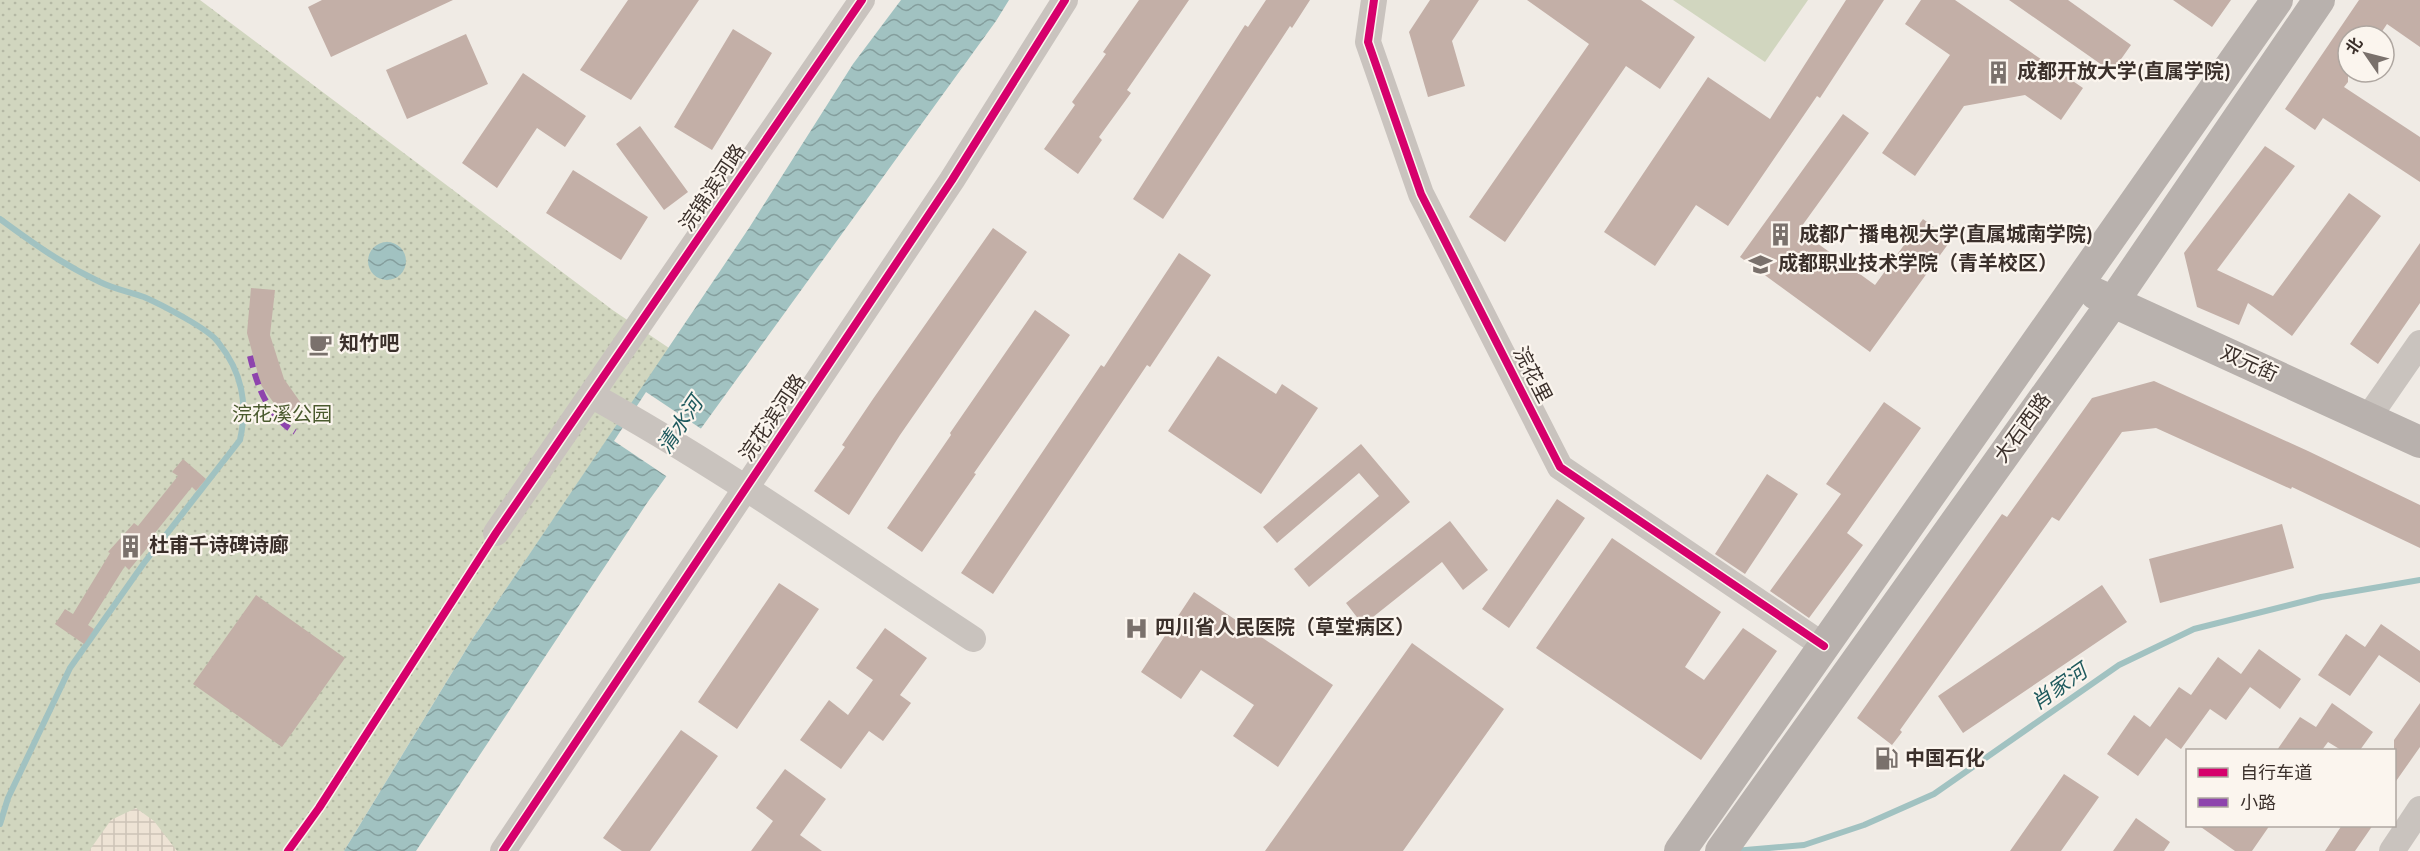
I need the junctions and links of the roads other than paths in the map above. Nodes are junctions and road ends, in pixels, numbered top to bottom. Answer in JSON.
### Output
{"nodes":[{"id":1,"x":862,"y":0,"type":"edge"},
{"id":2,"x":1065,"y":0,"type":"edge"},
{"id":3,"x":1374,"y":0,"type":"edge"},
{"id":4,"x":2277,"y":0,"type":"edge"},
{"id":5,"x":2319,"y":0,"type":"edge"},
{"id":6,"x":2078,"y":285,"type":"junction"},
{"id":7,"x":2113,"y":302,"type":"junction"},
{"id":8,"x":2420,"y":343,"type":"edge"},
{"id":9,"x":591,"y":395,"type":"junction"},
{"id":10,"x":2368,"y":418,"type":"junction"},
{"id":11,"x":2420,"y":442,"type":"edge"},
{"id":12,"x":745,"y":489,"type":"junction"},
{"id":13,"x":496,"y":533,"type":"dead end"},
{"id":14,"x":973,"y":639,"type":"dead end"},
{"id":15,"x":1824,"y":646,"type":"junction"},
{"id":16,"x":2420,"y":809,"type":"edge"},
{"id":17,"x":503,"y":851,"type":"edge"},
{"id":18,"x":1680,"y":851,"type":"edge"},
{"id":19,"x":1720,"y":851,"type":"edge"},
{"id":20,"x":2392,"y":851,"type":"edge"}],
"edges":[{"from":1,"to":9,"type":"street","name":"浣锦滨河路"},
{"from":2,"to":12,"type":"street","name":"浣花滨河路"},
{"from":3,"to":15,"type":"street","name":"浣花里"},
{"from":4,"to":6,"type":"main road","name":"大石西路"},
{"from":5,"to":7,"type":"main road","name":"大石西路"},
{"from":6,"to":7,"type":"main road","name":"双元街"},
{"from":6,"to":15,"type":"main road","name":"大石西路"},
{"from":7,"to":10,"type":"main road","name":"双元街"},
{"from":7,"to":19,"type":"main road","name":"大石西路"},
{"from":8,"to":10,"type":"street"},
{"from":9,"to":12,"type":"street"},
{"from":9,"to":13,"type":"street","name":"浣锦滨河路"},
{"from":10,"to":11,"type":"main road","name":"双元街"},
{"from":12,"to":14,"type":"street"},
{"from":12,"to":17,"type":"street","name":"浣花滨河路"},
{"from":15,"to":18,"type":"main road","name":"大石西路"},
{"from":16,"to":20,"type":"street"}]}
